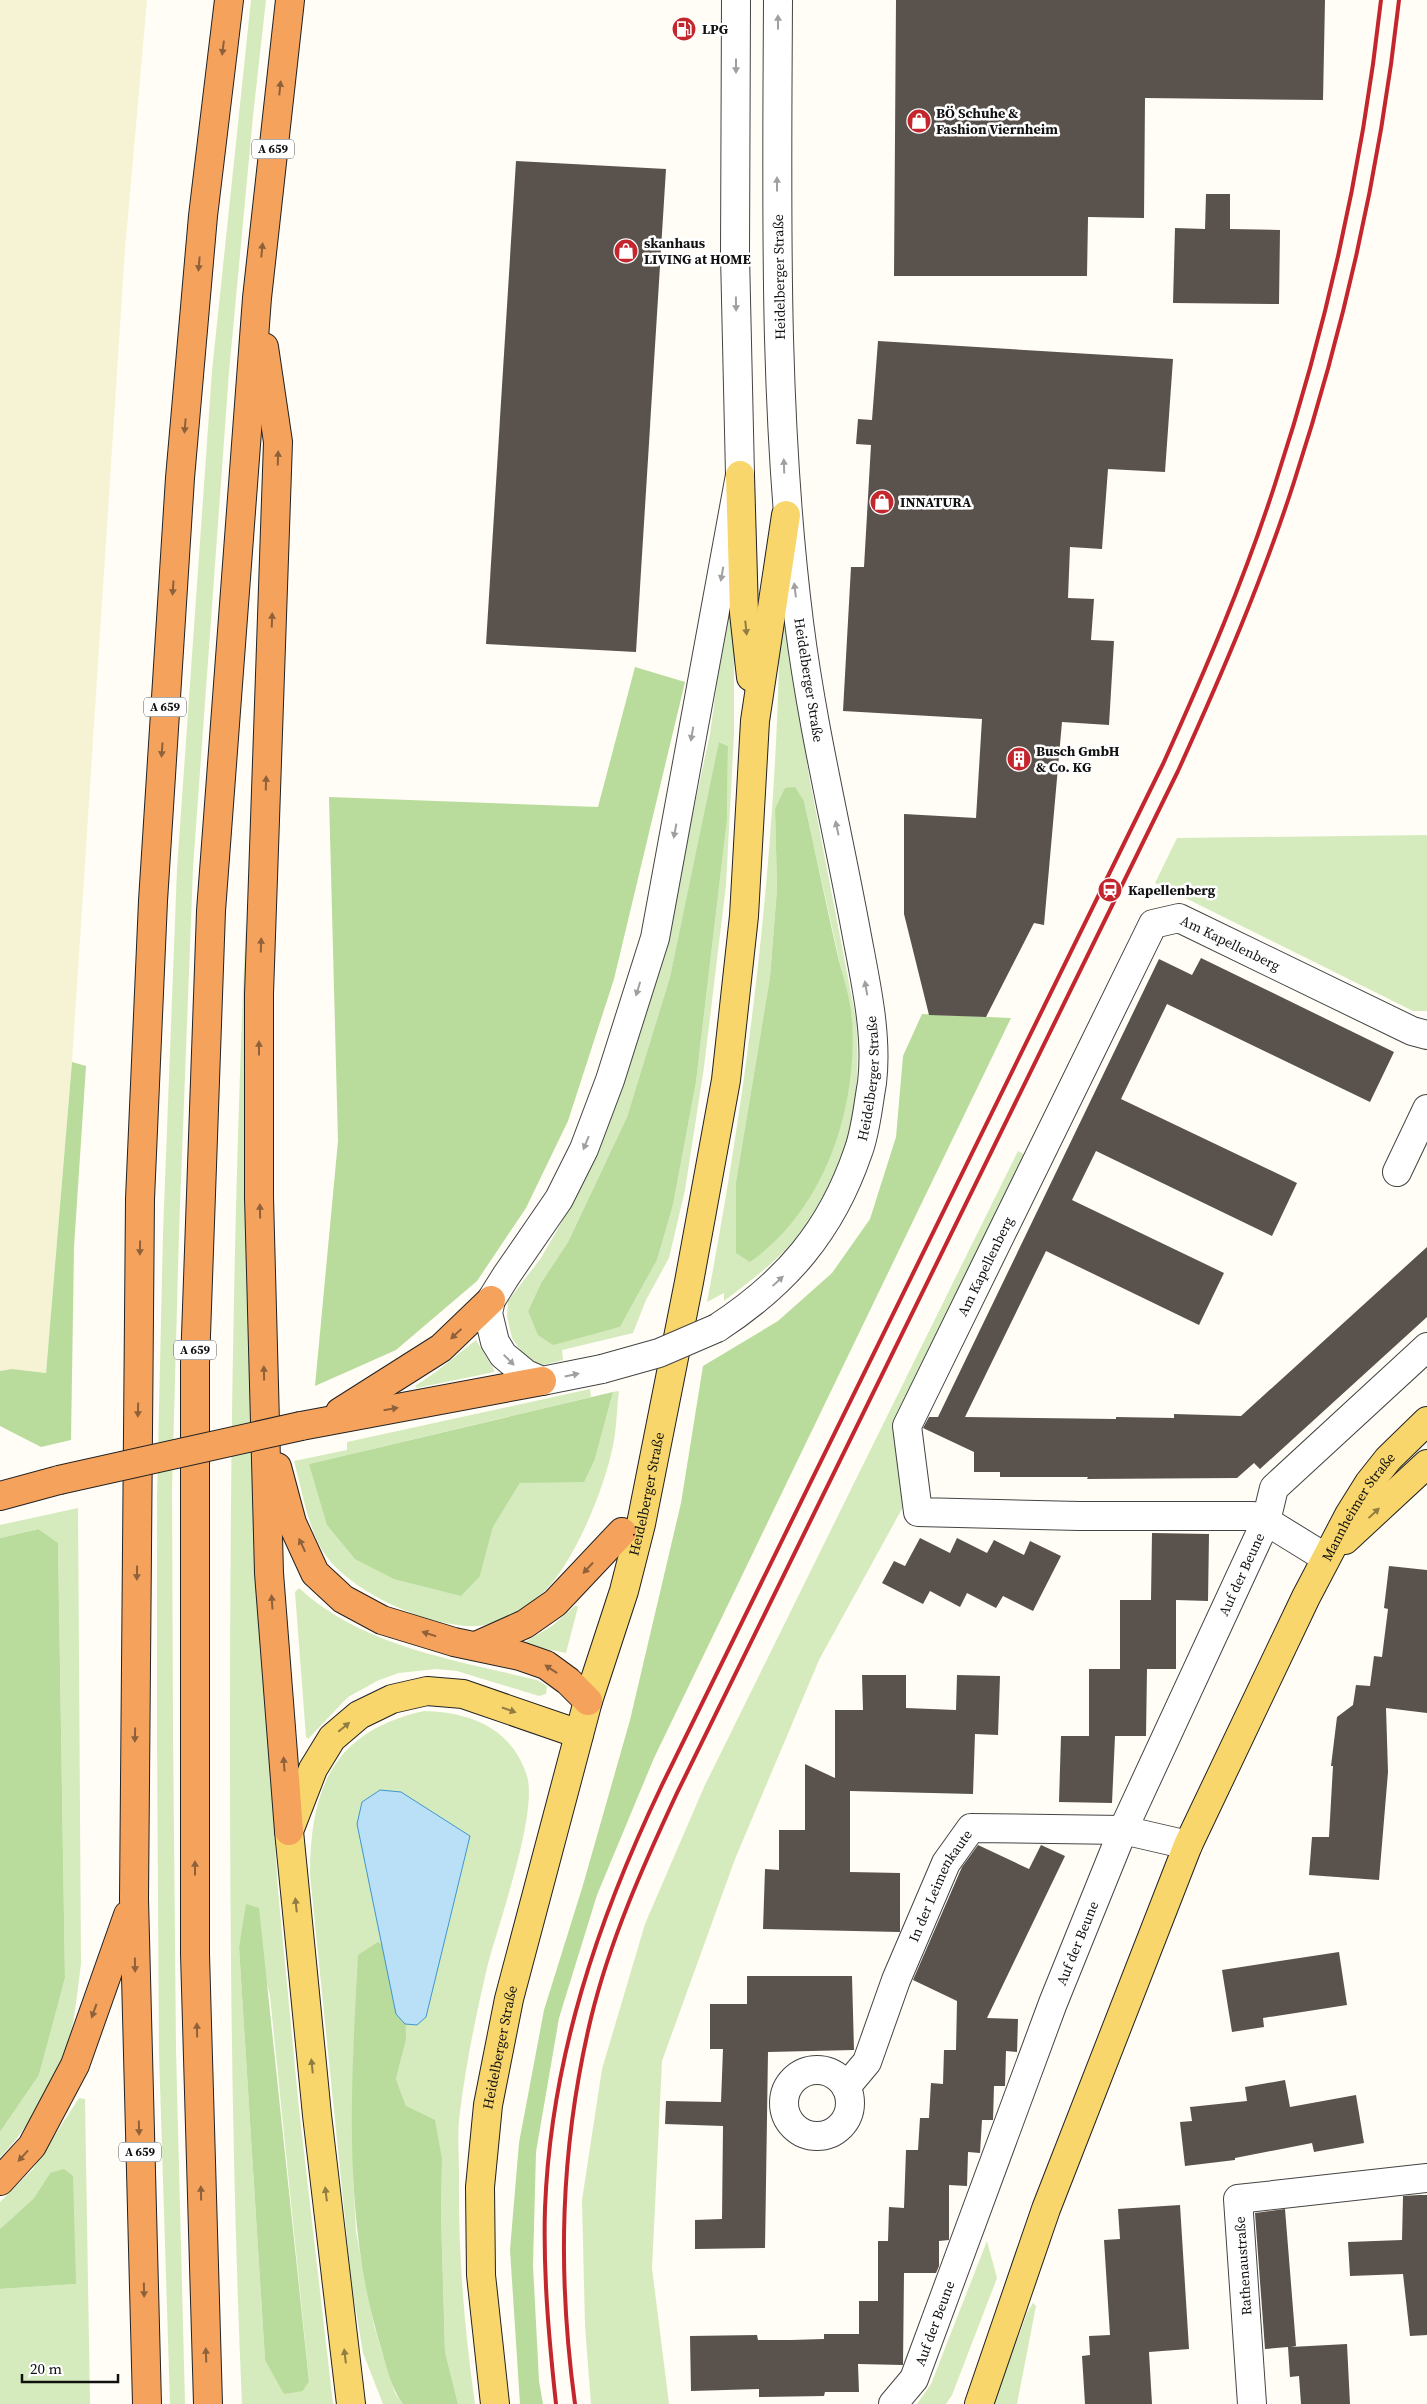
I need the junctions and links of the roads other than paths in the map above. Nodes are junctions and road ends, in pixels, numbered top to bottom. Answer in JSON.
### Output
{"nodes":[{"id":1,"x":229,"y":0,"type":"edge"},
{"id":2,"x":290,"y":0,"type":"edge"},
{"id":3,"x":736,"y":0,"type":"edge"},
{"id":4,"x":778,"y":0,"type":"edge"},
{"id":5,"x":257,"y":298,"type":"junction"},
{"id":6,"x":740,"y":475,"type":"junction"},
{"id":7,"x":786,"y":515,"type":"junction"},
{"id":8,"x":756,"y":721,"type":"junction"},
{"id":9,"x":1427,"y":1035,"type":"edge"},
{"id":10,"x":1427,"y":1109,"type":"edge"},
{"id":11,"x":1397,"y":1172,"type":"dead end"},
{"id":12,"x":689,"y":1282,"type":"junction"},
{"id":13,"x":491,"y":1300,"type":"junction"},
{"id":14,"x":1427,"y":1347,"type":"edge"},
{"id":15,"x":542,"y":1381,"type":"junction"},
{"id":16,"x":1427,"y":1421,"type":"edge"},
{"id":17,"x":265,"y":1422,"type":"junction"},
{"id":18,"x":313,"y":1423,"type":"junction"},
{"id":19,"x":1427,"y":1464,"type":"edge"},
{"id":20,"x":0,"y":1496,"type":"edge"},
{"id":21,"x":1266,"y":1522,"type":"junction"},
{"id":22,"x":622,"y":1532,"type":"junction"},
{"id":23,"x":1326,"y":1558,"type":"junction"},
{"id":24,"x":476,"y":1646,"type":"junction"},
{"id":25,"x":588,"y":1701,"type":"junction"},
{"id":26,"x":579,"y":1734,"type":"junction"},
{"id":27,"x":289,"y":1830,"type":"junction"},
{"id":28,"x":1123,"y":1830,"type":"junction"},
{"id":29,"x":1188,"y":1844,"type":"junction"},
{"id":30,"x":134,"y":1899,"type":"junction"},
{"id":31,"x":846,"y":2087,"type":"dead end"},
{"id":32,"x":1427,"y":2178,"type":"edge"},
{"id":33,"x":0,"y":2181,"type":"edge"},
{"id":34,"x":148,"y":2404,"type":"edge"},
{"id":35,"x":208,"y":2404,"type":"edge"},
{"id":36,"x":351,"y":2404,"type":"edge"},
{"id":37,"x":495,"y":2404,"type":"edge"},
{"id":38,"x":893,"y":2404,"type":"edge"},
{"id":39,"x":979,"y":2404,"type":"edge"},
{"id":40,"x":1252,"y":2404,"type":"edge"}],
"edges":[{"from":1,"to":30,"type":"highway","number":"A 659","one_way":true},
{"from":5,"to":2,"type":"highway","number":"A 659","one_way":true},
{"from":3,"to":6,"type":"street","one_way":true},
{"from":7,"to":4,"type":"street","name":"Heidelberger Straße","one_way":true},
{"from":17,"to":5,"type":"highway","one_way":true},
{"from":35,"to":5,"type":"highway","number":"A 659","one_way":true},
{"from":6,"to":8,"type":"main road","one_way":true},
{"from":6,"to":13,"type":"street","one_way":true},
{"from":7,"to":8,"type":"main road"},
{"from":15,"to":7,"type":"street","name":"Heidelberger Straße","one_way":true,"bridge":true},
{"from":8,"to":12,"type":"main road","name":"Heidelberger Straße"},
{"from":9,"to":21,"type":"street","name":"Am Kapellenberg"},
{"from":10,"to":11,"type":"street"},
{"from":12,"to":22,"type":"main road","name":"Heidelberger Straße"},
{"from":12,"to":25,"type":"main road","name":"Heidelberger Straße"},
{"from":13,"to":15,"type":"street","one_way":true},
{"from":13,"to":18,"type":"highway","one_way":true},
{"from":14,"to":21,"type":"street","name":"Auf der Beune"},
{"from":18,"to":15,"type":"highway","one_way":true},
{"from":16,"to":23,"type":"main road","name":"Mannheimer Straße"},
{"from":24,"to":17,"type":"highway","one_way":true},
{"from":27,"to":17,"type":"highway","one_way":true},
{"from":18,"to":20,"type":"highway","bridge":true},
{"from":23,"to":19,"type":"main road","name":"Mannheimer Straße","one_way":true},
{"from":21,"to":23,"type":"street","name":"Am Kapellenberg"},
{"from":21,"to":28,"type":"street","name":"Auf der Beune"},
{"from":22,"to":24,"type":"highway","one_way":true},
{"from":22,"to":25,"type":"main road","name":"Heidelberger Straße"},
{"from":23,"to":29,"type":"main road"},
{"from":25,"to":24,"type":"highway","one_way":true},
{"from":25,"to":26,"type":"main road","name":"Heidelberger Straße"},
{"from":27,"to":26,"type":"main road","one_way":true},
{"from":26,"to":37,"type":"main road","name":"Heidelberger Straße"},
{"from":36,"to":27,"type":"main road","one_way":true},
{"from":28,"to":29,"type":"street","name":"In der Leimenkaute"},
{"from":28,"to":31,"type":"street","name":"In der Leimenkaute"},
{"from":28,"to":38,"type":"street","name":"Auf der Beune"},
{"from":29,"to":39,"type":"main road"},
{"from":30,"to":33,"type":"highway","one_way":true},
{"from":30,"to":34,"type":"highway","number":"A 659","one_way":true},
{"from":32,"to":40,"type":"street","name":"Rathenaustraße"}]}
